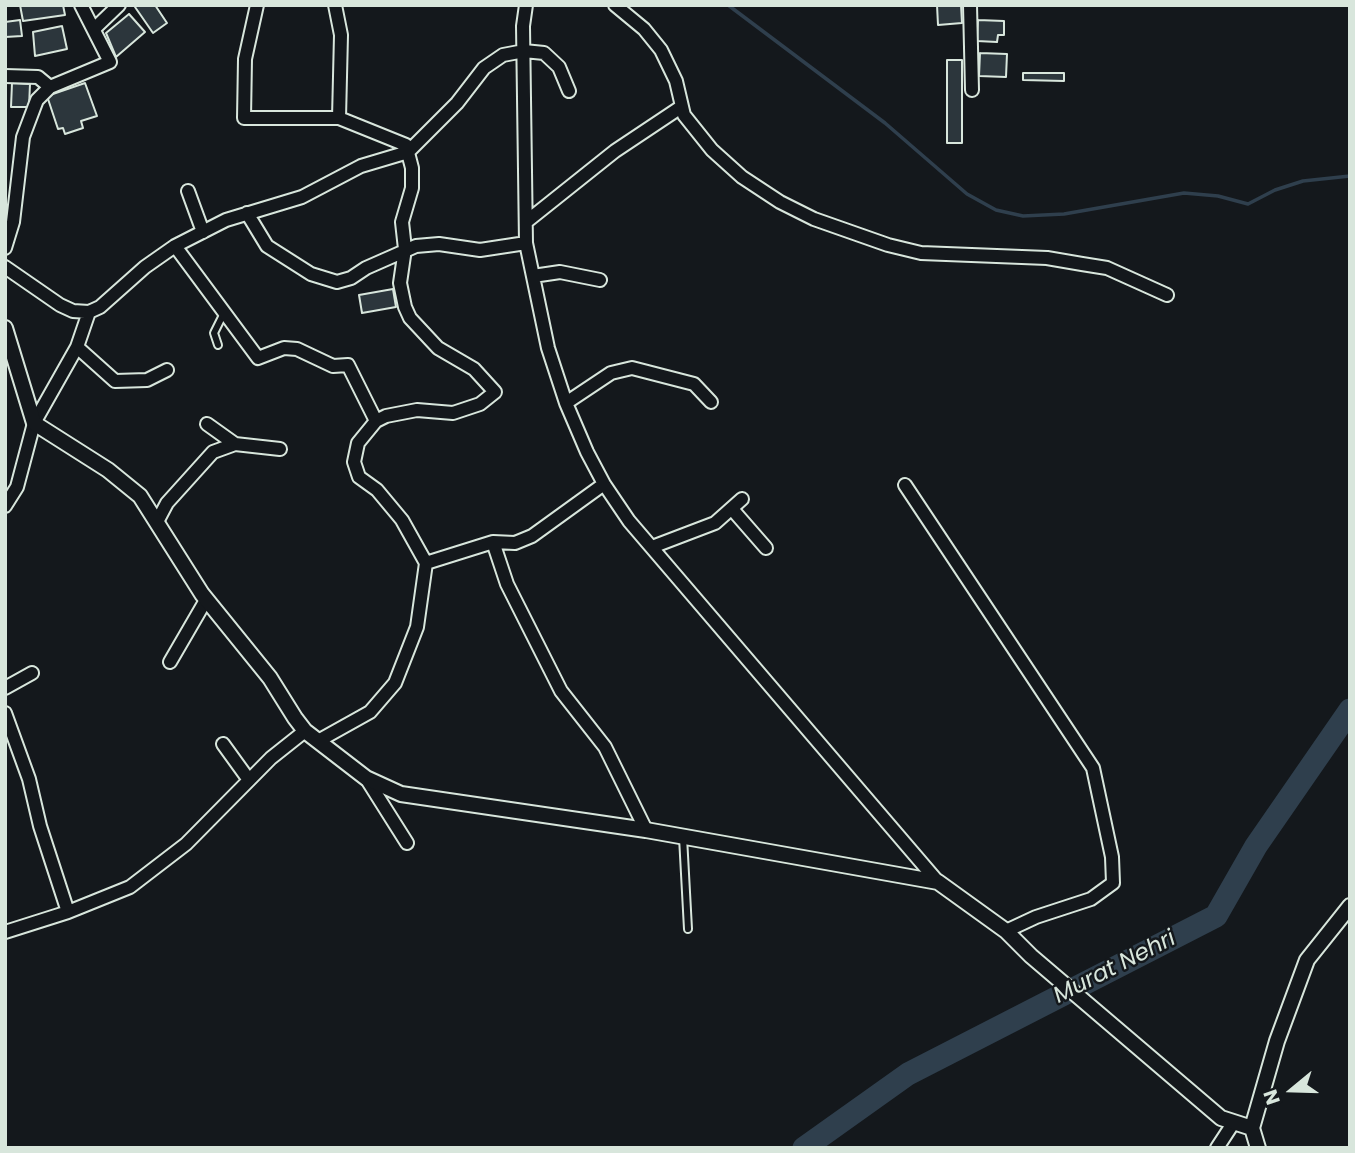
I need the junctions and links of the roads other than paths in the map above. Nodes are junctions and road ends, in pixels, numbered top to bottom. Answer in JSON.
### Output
{"nodes":[{"id":1,"x":81,"y":5,"type":"edge"},
{"id":2,"x":119,"y":5,"type":"edge"},
{"id":3,"x":257,"y":5,"type":"edge"},
{"id":4,"x":335,"y":5,"type":"edge"},
{"id":5,"x":526,"y":5,"type":"edge"},
{"id":6,"x":615,"y":5,"type":"edge"},
{"id":7,"x":970,"y":5,"type":"edge"},
{"id":8,"x":94,"y":29,"type":"junction"},
{"id":9,"x":524,"y":51,"type":"junction"},
{"id":10,"x":5,"y":76,"type":"edge"},
{"id":11,"x":50,"y":86,"type":"junction"},
{"id":12,"x":972,"y":90,"type":"dead end"},
{"id":13,"x":569,"y":91,"type":"dead end"},
{"id":14,"x":681,"y":107,"type":"junction"},
{"id":15,"x":339,"y":118,"type":"junction"},
{"id":16,"x":408,"y":152,"type":"junction"},
{"id":17,"x":188,"y":191,"type":"dead end"},
{"id":18,"x":247,"y":213,"type":"junction"},
{"id":19,"x":526,"y":222,"type":"junction"},
{"id":20,"x":203,"y":232,"type":"junction"},
{"id":21,"x":526,"y":243,"type":"junction"},
{"id":22,"x":175,"y":246,"type":"junction"},
{"id":23,"x":5,"y":248,"type":"edge"},
{"id":24,"x":405,"y":249,"type":"junction"},
{"id":25,"x":5,"y":267,"type":"edge"},
{"id":26,"x":533,"y":276,"type":"junction"},
{"id":27,"x":600,"y":280,"type":"dead end"},
{"id":28,"x":1167,"y":295,"type":"dead end"},
{"id":29,"x":89,"y":312,"type":"junction"},
{"id":30,"x":223,"y":315,"type":"junction"},
{"id":31,"x":5,"y":328,"type":"edge"},
{"id":32,"x":218,"y":345,"type":"dead end"},
{"id":33,"x":77,"y":347,"type":"junction"},
{"id":34,"x":167,"y":370,"type":"dead end"},
{"id":35,"x":711,"y":402,"type":"dead end"},
{"id":36,"x":565,"y":403,"type":"junction"},
{"id":37,"x":376,"y":421,"type":"junction"},
{"id":38,"x":34,"y":423,"type":"junction"},
{"id":39,"x":207,"y":424,"type":"dead end"},
{"id":40,"x":235,"y":444,"type":"junction"},
{"id":41,"x":280,"y":449,"type":"dead end"},
{"id":42,"x":604,"y":484,"type":"junction"},
{"id":43,"x":905,"y":485,"type":"dead end"},
{"id":44,"x":742,"y":499,"type":"dead end"},
{"id":45,"x":5,"y":506,"type":"edge"},
{"id":46,"x":732,"y":509,"type":"junction"},
{"id":47,"x":158,"y":520,"type":"junction"},
{"id":48,"x":493,"y":542,"type":"junction"},
{"id":49,"x":652,"y":547,"type":"junction"},
{"id":50,"x":766,"y":548,"type":"dead end"},
{"id":51,"x":426,"y":564,"type":"junction"},
{"id":52,"x":206,"y":600,"type":"junction"},
{"id":53,"x":170,"y":662,"type":"dead end"},
{"id":54,"x":32,"y":673,"type":"dead end"},
{"id":55,"x":5,"y":688,"type":"edge"},
{"id":56,"x":5,"y":713,"type":"edge"},
{"id":57,"x":305,"y":731,"type":"junction"},
{"id":58,"x":318,"y":741,"type":"junction"},
{"id":59,"x":222,"y":744,"type":"dead end"},
{"id":60,"x":366,"y":778,"type":"junction"},
{"id":61,"x":249,"y":780,"type":"junction"},
{"id":62,"x":646,"y":831,"type":"junction"},
{"id":63,"x":683,"y":837,"type":"junction"},
{"id":64,"x":407,"y":843,"type":"dead end"},
{"id":65,"x":938,"y":882,"type":"junction"},
{"id":66,"x":1350,"y":906,"type":"edge"},
{"id":67,"x":68,"y":912,"type":"junction"},
{"id":68,"x":688,"y":929,"type":"dead end"},
{"id":69,"x":1006,"y":931,"type":"junction"},
{"id":70,"x":5,"y":932,"type":"edge"},
{"id":71,"x":1234,"y":1122,"type":"junction"},
{"id":72,"x":1252,"y":1128,"type":"junction"},
{"id":73,"x":1217,"y":1148,"type":"edge"},
{"id":74,"x":1258,"y":1148,"type":"edge"}],
"edges":[{"from":1,"to":8,"type":"street"},
{"from":2,"to":8,"type":"street"},
{"from":3,"to":15,"type":"street"},
{"from":4,"to":15,"type":"street"},
{"from":5,"to":9,"type":"street"},
{"from":6,"to":14,"type":"street"},
{"from":7,"to":12,"type":"street"},
{"from":8,"to":11,"type":"street"},
{"from":9,"to":13,"type":"street"},
{"from":9,"to":16,"type":"street"},
{"from":9,"to":19,"type":"street"},
{"from":10,"to":11,"type":"street"},
{"from":11,"to":23,"type":"street"},
{"from":14,"to":19,"type":"street"},
{"from":14,"to":28,"type":"street"},
{"from":15,"to":16,"type":"street"},
{"from":16,"to":18,"type":"street"},
{"from":16,"to":24,"type":"street"},
{"from":17,"to":20,"type":"street"},
{"from":18,"to":20,"type":"street"},
{"from":18,"to":24,"type":"street"},
{"from":19,"to":21,"type":"street"},
{"from":20,"to":22,"type":"street"},
{"from":21,"to":24,"type":"street"},
{"from":21,"to":26,"type":"street"},
{"from":22,"to":29,"type":"street"},
{"from":22,"to":30,"type":"street"},
{"from":24,"to":37,"type":"street"},
{"from":25,"to":29,"type":"street"},
{"from":26,"to":27,"type":"street"},
{"from":26,"to":36,"type":"street"},
{"from":29,"to":33,"type":"street"},
{"from":30,"to":32,"type":"lane"},
{"from":30,"to":37,"type":"street"},
{"from":31,"to":38,"type":"street"},
{"from":33,"to":34,"type":"street"},
{"from":33,"to":38,"type":"street"},
{"from":35,"to":36,"type":"street"},
{"from":36,"to":42,"type":"street"},
{"from":37,"to":51,"type":"street"},
{"from":38,"to":45,"type":"street"},
{"from":38,"to":47,"type":"street"},
{"from":39,"to":40,"type":"street"},
{"from":40,"to":41,"type":"street"},
{"from":40,"to":47,"type":"street"},
{"from":42,"to":48,"type":"street"},
{"from":42,"to":49,"type":"street"},
{"from":43,"to":69,"type":"street"},
{"from":44,"to":46,"type":"street"},
{"from":46,"to":49,"type":"street"},
{"from":46,"to":50,"type":"street"},
{"from":47,"to":52,"type":"street"},
{"from":48,"to":51,"type":"street"},
{"from":48,"to":62,"type":"street"},
{"from":49,"to":65,"type":"street"},
{"from":51,"to":58,"type":"street"},
{"from":52,"to":53,"type":"street"},
{"from":52,"to":57,"type":"street"},
{"from":54,"to":55,"type":"street"},
{"from":56,"to":67,"type":"street"},
{"from":57,"to":58,"type":"street"},
{"from":57,"to":61,"type":"street"},
{"from":58,"to":60,"type":"street"},
{"from":59,"to":61,"type":"street"},
{"from":60,"to":62,"type":"street"},
{"from":60,"to":64,"type":"street"},
{"from":61,"to":67,"type":"street"},
{"from":62,"to":63,"type":"street"},
{"from":63,"to":65,"type":"street"},
{"from":63,"to":68,"type":"lane"},
{"from":65,"to":69,"type":"street"},
{"from":66,"to":72,"type":"street"},
{"from":67,"to":70,"type":"street"},
{"from":69,"to":71,"type":"street"},
{"from":71,"to":72,"type":"street"},
{"from":71,"to":73,"type":"street"},
{"from":72,"to":74,"type":"street"}]}
